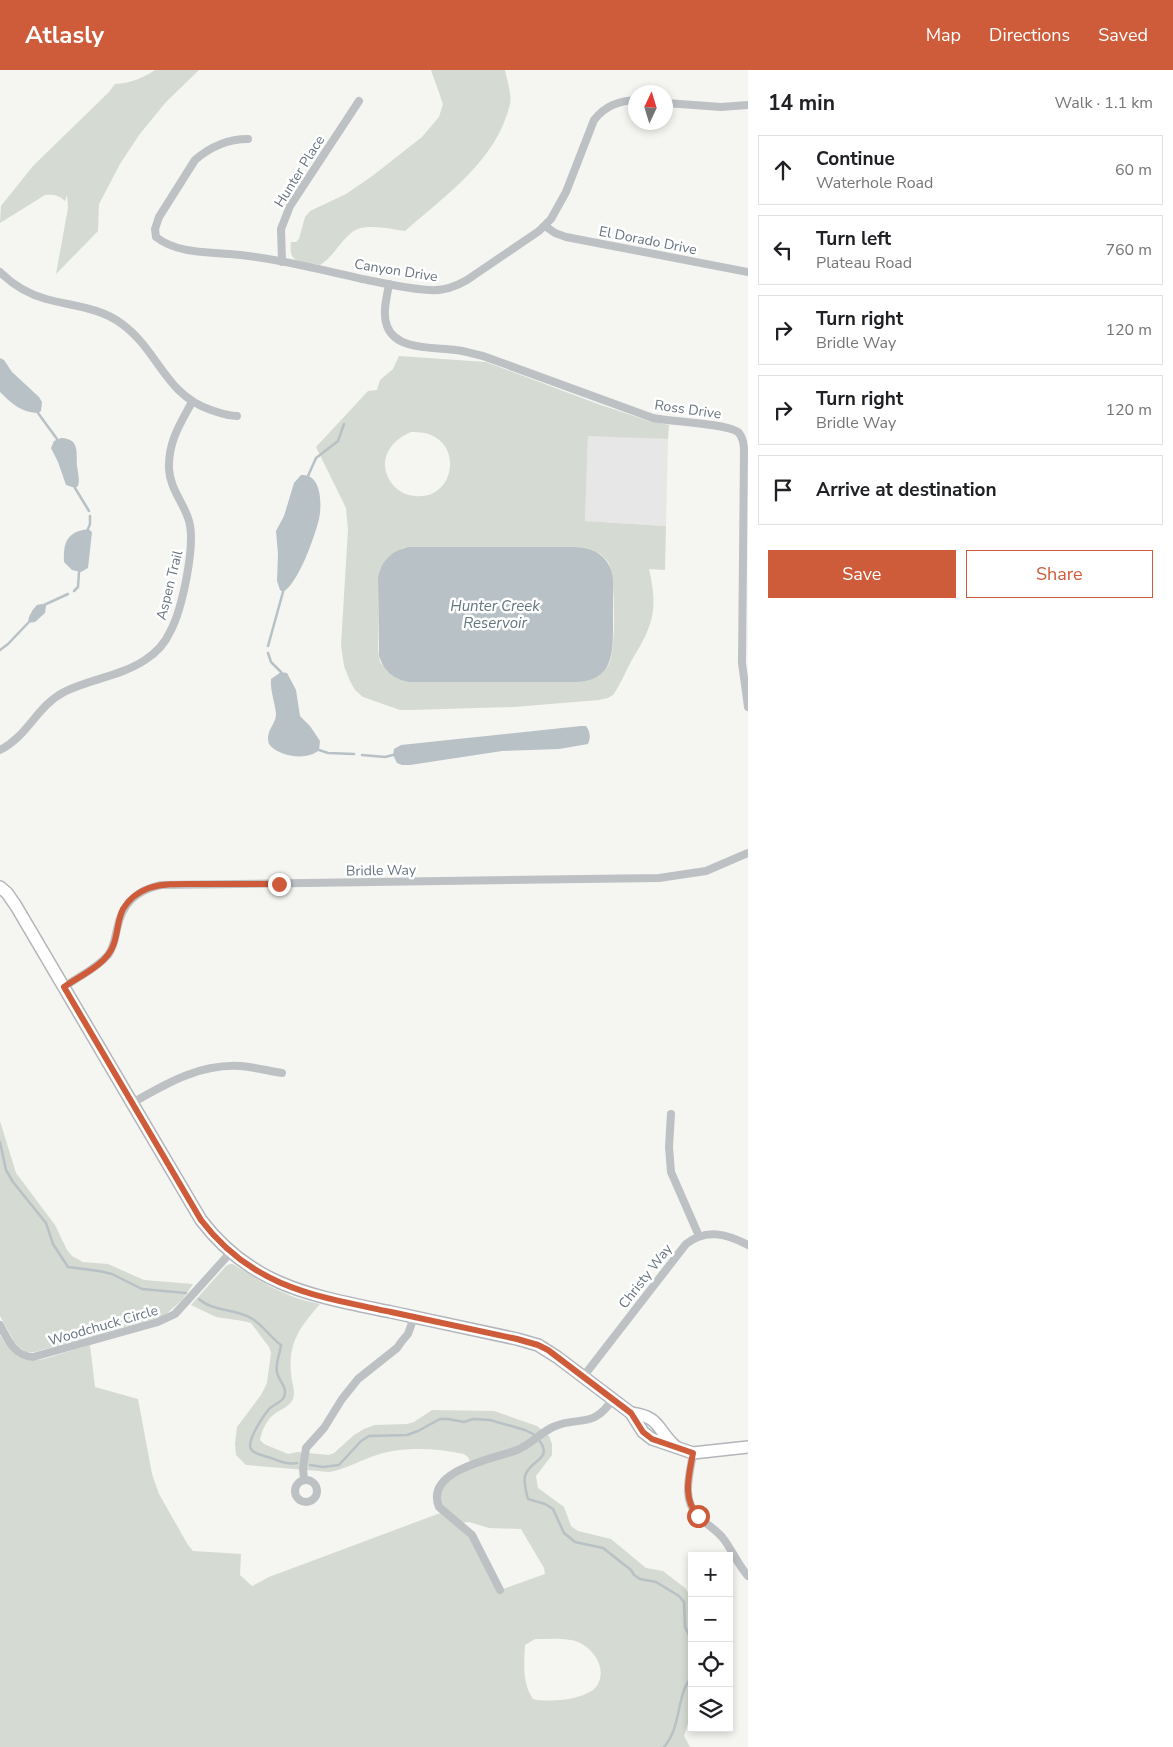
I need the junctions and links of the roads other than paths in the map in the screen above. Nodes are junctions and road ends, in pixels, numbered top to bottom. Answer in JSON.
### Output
{"nodes":[{"id":1,"x":359,"y":101,"type":"dead end"},
{"id":2,"x":628,"y":101,"type":"edge"},
{"id":3,"x":673,"y":104,"type":"edge"},
{"id":4,"x":748,"y":105,"type":"edge"},
{"id":5,"x":248,"y":139,"type":"dead end"},
{"id":6,"x":545,"y":226,"type":"junction"},
{"id":7,"x":282,"y":262,"type":"junction"},
{"id":8,"x":0,"y":272,"type":"edge"},
{"id":9,"x":748,"y":272,"type":"edge"},
{"id":10,"x":389,"y":284,"type":"junction"},
{"id":11,"x":192,"y":402,"type":"junction"},
{"id":12,"x":237,"y":416,"type":"dead end"},
{"id":13,"x":745,"y":667,"type":"edge"},
{"id":14,"x":748,"y":707,"type":"edge"},
{"id":15,"x":0,"y":750,"type":"edge"},
{"id":16,"x":748,"y":854,"type":"edge"},
{"id":17,"x":0,"y":887,"type":"edge"},
{"id":18,"x":64,"y":987,"type":"junction"},
{"id":19,"x":282,"y":1074,"type":"dead end"},
{"id":20,"x":132,"y":1103,"type":"junction"},
{"id":21,"x":671,"y":1114,"type":"dead end"},
{"id":22,"x":699,"y":1236,"type":"junction"},
{"id":23,"x":748,"y":1245,"type":"edge"},
{"id":24,"x":230,"y":1252,"type":"junction"},
{"id":25,"x":414,"y":1317,"type":"junction"},
{"id":26,"x":0,"y":1325,"type":"edge"},
{"id":27,"x":583,"y":1377,"type":"junction"},
{"id":28,"x":613,"y":1399,"type":"junction"},
{"id":29,"x":748,"y":1447,"type":"edge"},
{"id":30,"x":693,"y":1453,"type":"junction"},
{"id":31,"x":304,"y":1480,"type":"dead end"},
{"id":32,"x":748,"y":1576,"type":"edge"},
{"id":33,"x":500,"y":1590,"type":"dead end"}],
"edges":[{"from":1,"to":7,"type":"street","name":"Hunter Place"},
{"from":2,"to":6,"type":"street","name":"Canyon Drive"},
{"from":3,"to":4,"type":"street"},
{"from":5,"to":7,"type":"street","name":"Canyon Drive"},
{"from":6,"to":9,"type":"street","name":"El Dorado Drive"},
{"from":6,"to":10,"type":"street","name":"Canyon Drive"},
{"from":7,"to":10,"type":"street","name":"Canyon Drive"},
{"from":8,"to":11,"type":"street"},
{"from":10,"to":13,"type":"street","name":"Ross Drive"},
{"from":11,"to":12,"type":"street"},
{"from":11,"to":15,"type":"street","name":"Aspen Trail"},
{"from":13,"to":14,"type":"street","name":"Ross Drive"},
{"from":16,"to":18,"type":"street","name":"Bridle Way"},
{"from":17,"to":18,"type":"street"},
{"from":18,"to":20,"type":"street"},
{"from":19,"to":20,"type":"street"},
{"from":20,"to":24,"type":"street"},
{"from":21,"to":22,"type":"street"},
{"from":22,"to":23,"type":"street"},
{"from":22,"to":27,"type":"street","name":"Christy Way"},
{"from":24,"to":25,"type":"street"},
{"from":24,"to":26,"type":"street","name":"Woodchuck Circle"},
{"from":25,"to":27,"type":"street"},
{"from":25,"to":31,"type":"street"},
{"from":27,"to":28,"type":"street"},
{"from":28,"to":30,"type":"street"},
{"from":28,"to":33,"type":"street"},
{"from":29,"to":30,"type":"street"},
{"from":30,"to":32,"type":"street"}]}
